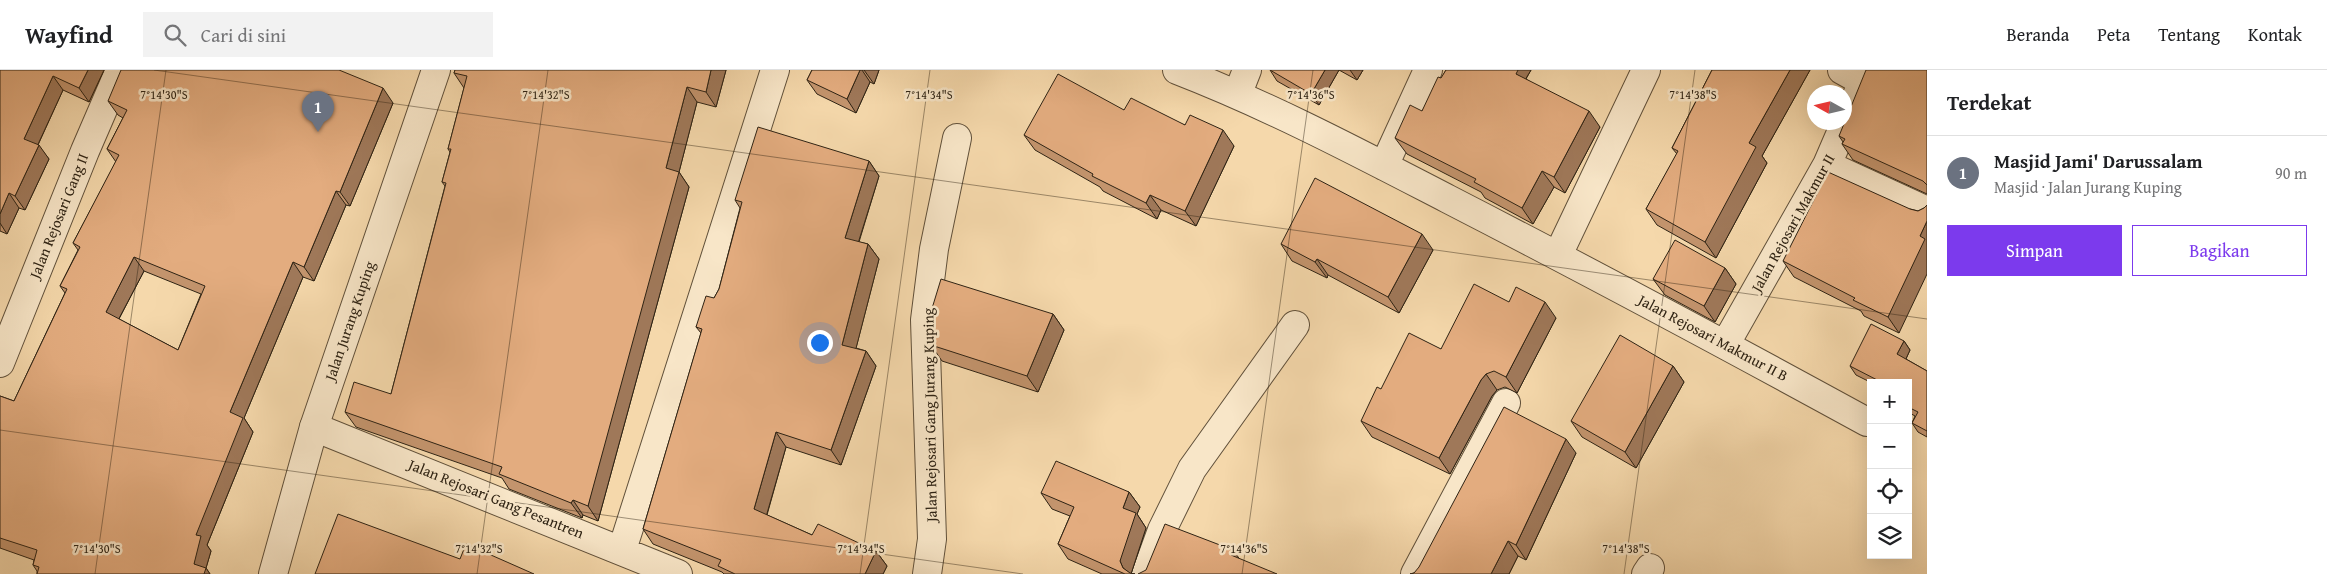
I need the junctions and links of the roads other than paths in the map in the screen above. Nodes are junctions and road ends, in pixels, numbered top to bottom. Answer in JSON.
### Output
{"nodes":[{"id":1,"x":120,"y":70,"type":"edge"},
{"id":2,"x":436,"y":70,"type":"edge"},
{"id":3,"x":775,"y":70,"type":"edge"},
{"id":4,"x":1177,"y":70,"type":"edge"},
{"id":5,"x":1428,"y":70,"type":"edge"},
{"id":6,"x":1646,"y":70,"type":"edge"},
{"id":7,"x":1858,"y":74,"type":"edge"},
{"id":8,"x":1242,"y":82,"type":"edge"},
{"id":9,"x":957,"y":138,"type":"dead end"},
{"id":10,"x":1827,"y":165,"type":"junction"},
{"id":11,"x":1384,"y":166,"type":"junction"},
{"id":12,"x":1927,"y":211,"type":"edge"},
{"id":13,"x":1558,"y":255,"type":"junction"},
{"id":14,"x":1295,"y":325,"type":"dead end"},
{"id":15,"x":1725,"y":346,"type":"junction"},
{"id":16,"x":0,"y":363,"type":"edge"},
{"id":17,"x":1506,"y":403,"type":"dead end"},
{"id":18,"x":1867,"y":422,"type":"dead end"},
{"id":19,"x":314,"y":427,"type":"junction"},
{"id":20,"x":629,"y":560,"type":"edge"},
{"id":21,"x":273,"y":574,"type":"edge"},
{"id":22,"x":678,"y":574,"type":"edge"},
{"id":23,"x":927,"y":574,"type":"edge"},
{"id":24,"x":1146,"y":574,"type":"edge"},
{"id":25,"x":1415,"y":574,"type":"edge"}],
"edges":[{"from":1,"to":16,"type":"street","name":"Jalan Rejosari Gang II"},
{"from":2,"to":19,"type":"street","name":"Jalan Jurang Kuping"},
{"from":3,"to":20,"type":"street"},
{"from":4,"to":8,"type":"street","name":"Jalan Rejosari Makmur II B"},
{"from":5,"to":11,"type":"street"},
{"from":6,"to":13,"type":"street"},
{"from":7,"to":10,"type":"street","name":"Jalan Rejosari Makmur II"},
{"from":8,"to":11,"type":"street","name":"Jalan Rejosari Makmur II B"},
{"from":9,"to":23,"type":"street","name":"Jalan Rejosari Gang Jurang Kuping"},
{"from":10,"to":12,"type":"street"},
{"from":10,"to":15,"type":"street","name":"Jalan Rejosari Makmur II"},
{"from":11,"to":13,"type":"street","name":"Jalan Rejosari Makmur II B"},
{"from":13,"to":15,"type":"street","name":"Jalan Rejosari Makmur II B"},
{"from":14,"to":24,"type":"street"},
{"from":15,"to":18,"type":"street","name":"Jalan Rejosari Makmur II B"},
{"from":17,"to":25,"type":"street"},
{"from":19,"to":20,"type":"street","name":"Jalan Rejosari Gang Pesantren"},
{"from":19,"to":21,"type":"street","name":"Jalan Jurang Kuping"},
{"from":20,"to":22,"type":"street","name":"Jalan Rejosari Gang Pesantren"}]}
